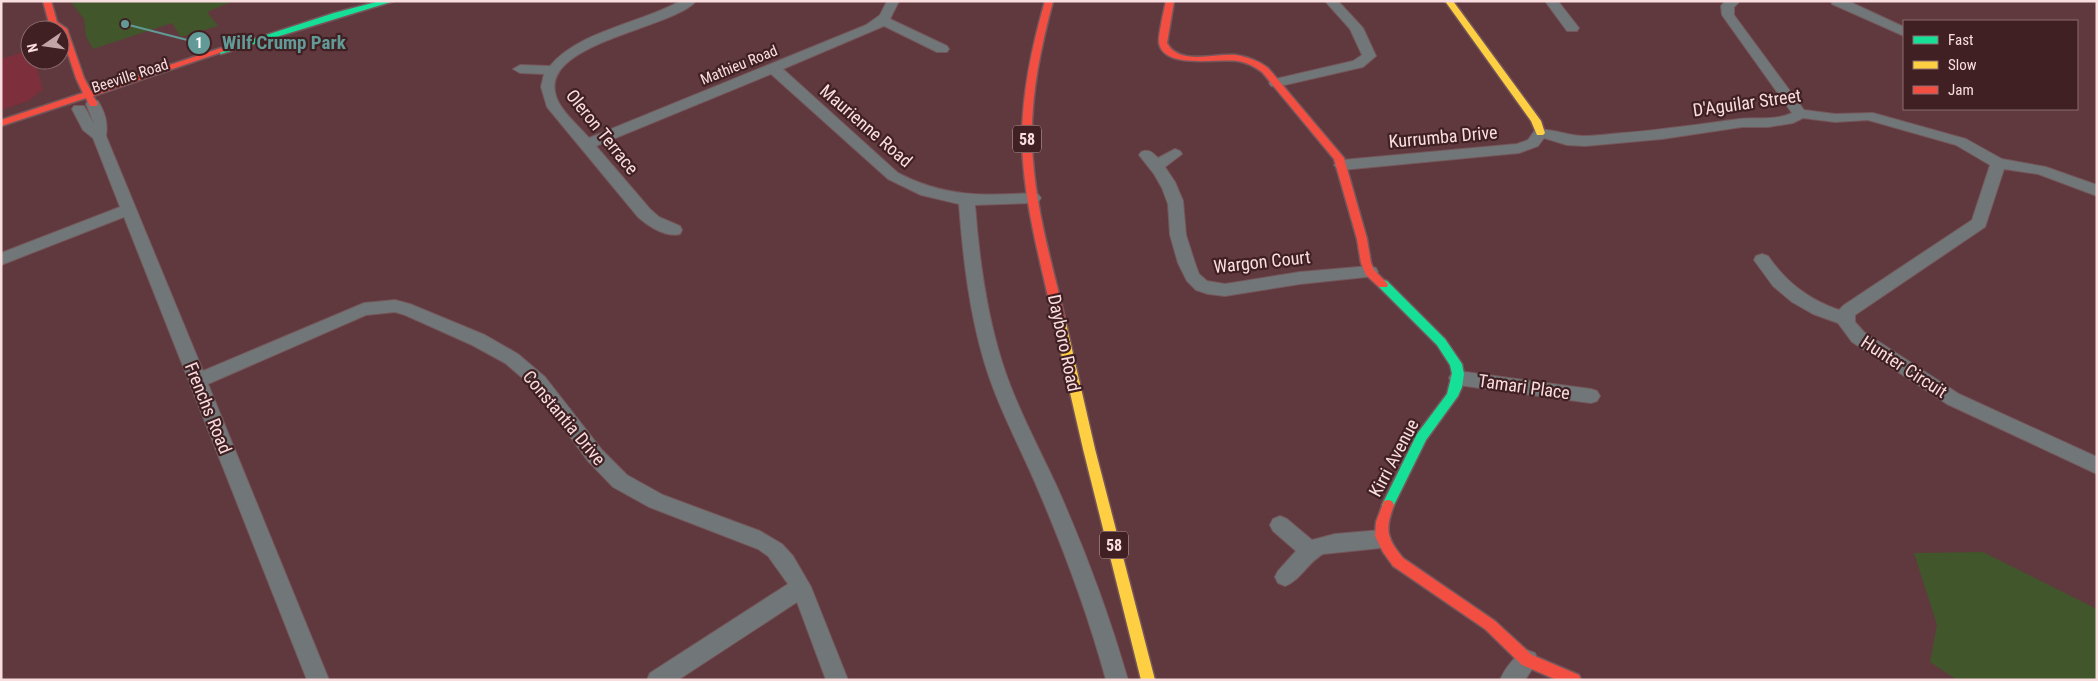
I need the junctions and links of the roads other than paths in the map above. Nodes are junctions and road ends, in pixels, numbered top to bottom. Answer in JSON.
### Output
{"nodes":[{"id":1,"x":46,"y":1,"type":"edge"},
{"id":2,"x":690,"y":1,"type":"edge"},
{"id":3,"x":893,"y":1,"type":"edge"},
{"id":4,"x":1049,"y":1,"type":"edge"},
{"id":5,"x":1170,"y":1,"type":"edge"},
{"id":6,"x":1330,"y":1,"type":"edge"},
{"id":7,"x":1449,"y":1,"type":"edge"},
{"id":8,"x":1551,"y":1,"type":"edge"},
{"id":9,"x":1734,"y":1,"type":"edge"},
{"id":10,"x":1837,"y":1,"type":"edge"},
{"id":11,"x":386,"y":3,"type":"edge"},
{"id":12,"x":51,"y":20,"type":"edge"},
{"id":13,"x":884,"y":21,"type":"junction"},
{"id":14,"x":1572,"y":28,"type":"dead end"},
{"id":15,"x":1903,"y":32,"type":"edge"},
{"id":16,"x":942,"y":49,"type":"dead end"},
{"id":17,"x":70,"y":53,"type":"edge"},
{"id":18,"x":774,"y":68,"type":"junction"},
{"id":19,"x":520,"y":69,"type":"dead end"},
{"id":20,"x":552,"y":70,"type":"junction"},
{"id":21,"x":1276,"y":83,"type":"junction"},
{"id":22,"x":67,"y":86,"type":"dead end"},
{"id":23,"x":83,"y":101,"type":"junction"},
{"id":24,"x":1800,"y":114,"type":"junction"},
{"id":25,"x":1,"y":123,"type":"edge"},
{"id":26,"x":1540,"y":133,"type":"junction"},
{"id":27,"x":1,"y":135,"type":"edge"},
{"id":28,"x":586,"y":145,"type":"junction"},
{"id":29,"x":1175,"y":154,"type":"dead end"},
{"id":30,"x":1998,"y":163,"type":"junction"},
{"id":31,"x":1342,"y":165,"type":"junction"},
{"id":32,"x":2097,"y":191,"type":"edge"},
{"id":33,"x":1032,"y":198,"type":"junction"},
{"id":34,"x":967,"y":200,"type":"junction"},
{"id":35,"x":128,"y":210,"type":"junction"},
{"id":36,"x":674,"y":230,"type":"dead end"},
{"id":37,"x":1,"y":259,"type":"edge"},
{"id":38,"x":1762,"y":260,"type":"dead end"},
{"id":39,"x":1370,"y":272,"type":"junction"},
{"id":40,"x":1846,"y":319,"type":"junction"},
{"id":41,"x":1458,"y":378,"type":"junction"},
{"id":42,"x":197,"y":381,"type":"junction"},
{"id":43,"x":1591,"y":396,"type":"dead end"},
{"id":44,"x":2097,"y":466,"type":"edge"},
{"id":45,"x":1280,"y":525,"type":"dead end"},
{"id":46,"x":1381,"y":539,"type":"junction"},
{"id":47,"x":1310,"y":551,"type":"junction"},
{"id":48,"x":1285,"y":577,"type":"dead end"},
{"id":49,"x":800,"y":588,"type":"junction"},
{"id":50,"x":1527,"y":660,"type":"junction"},
{"id":51,"x":318,"y":680,"type":"edge"},
{"id":52,"x":658,"y":680,"type":"edge"},
{"id":53,"x":837,"y":680,"type":"edge"},
{"id":54,"x":1117,"y":680,"type":"edge"},
{"id":55,"x":1148,"y":680,"type":"edge"},
{"id":56,"x":1511,"y":680,"type":"edge"},
{"id":57,"x":1574,"y":680,"type":"edge"}],
"edges":[{"from":1,"to":12,"type":"street","name":"Frenchs Road"},
{"from":2,"to":20,"type":"street"},
{"from":3,"to":13,"type":"street"},
{"from":4,"to":33,"type":"street","name":"Dayboro Road","number":"58"},
{"from":5,"to":21,"type":"street"},
{"from":6,"to":21,"type":"street"},
{"from":7,"to":26,"type":"street"},
{"from":8,"to":14,"type":"street"},
{"from":9,"to":24,"type":"street"},
{"from":10,"to":15,"type":"street"},
{"from":11,"to":23,"type":"street","name":"Beeville Road"},
{"from":13,"to":16,"type":"street"},
{"from":13,"to":18,"type":"street","name":"Mathieu Road"},
{"from":17,"to":23,"type":"street","name":"Frenchs Road"},
{"from":18,"to":28,"type":"street","name":"Mathieu Road"},
{"from":18,"to":34,"type":"street","name":"Maurienne Road"},
{"from":19,"to":20,"type":"street"},
{"from":20,"to":28,"type":"street","name":"Oleron Terrace"},
{"from":21,"to":31,"type":"street"},
{"from":22,"to":23,"type":"street","name":"Frenchs Road"},
{"from":23,"to":25,"type":"street","name":"Beeville Road"},
{"from":23,"to":27,"type":"street","name":"Beeville Road"},
{"from":23,"to":35,"type":"street","name":"Frenchs Road"},
{"from":24,"to":26,"type":"street","name":"D'Aguilar Street"},
{"from":24,"to":30,"type":"street","name":"D'Aguilar Street"},
{"from":26,"to":31,"type":"street","name":"Kurrumba Drive"},
{"from":28,"to":36,"type":"street","name":"Oleron Terrace"},
{"from":29,"to":39,"type":"street","name":"Wargon Court"},
{"from":30,"to":32,"type":"street","name":"D'Aguilar Street"},
{"from":30,"to":40,"type":"street","name":"Hunter Circuit"},
{"from":31,"to":39,"type":"street"},
{"from":33,"to":34,"type":"street","name":"Maurienne Road"},
{"from":33,"to":55,"type":"street","name":"Dayboro Road","number":"58"},
{"from":34,"to":54,"type":"street"},
{"from":35,"to":37,"type":"street"},
{"from":35,"to":42,"type":"street","name":"Frenchs Road"},
{"from":38,"to":40,"type":"street"},
{"from":39,"to":41,"type":"street"},
{"from":40,"to":44,"type":"street","name":"Hunter Circuit"},
{"from":41,"to":43,"type":"street","name":"Tamari Place"},
{"from":41,"to":46,"type":"street","name":"Kirri Avenue"},
{"from":42,"to":49,"type":"street","name":"Constantia Drive"},
{"from":42,"to":51,"type":"street","name":"Frenchs Road"},
{"from":45,"to":47,"type":"street"},
{"from":46,"to":47,"type":"street"},
{"from":46,"to":50,"type":"street"},
{"from":47,"to":48,"type":"street"},
{"from":49,"to":52,"type":"street"},
{"from":49,"to":53,"type":"street","name":"Constantia Drive"},
{"from":50,"to":56,"type":"street"},
{"from":50,"to":57,"type":"street"}]}
